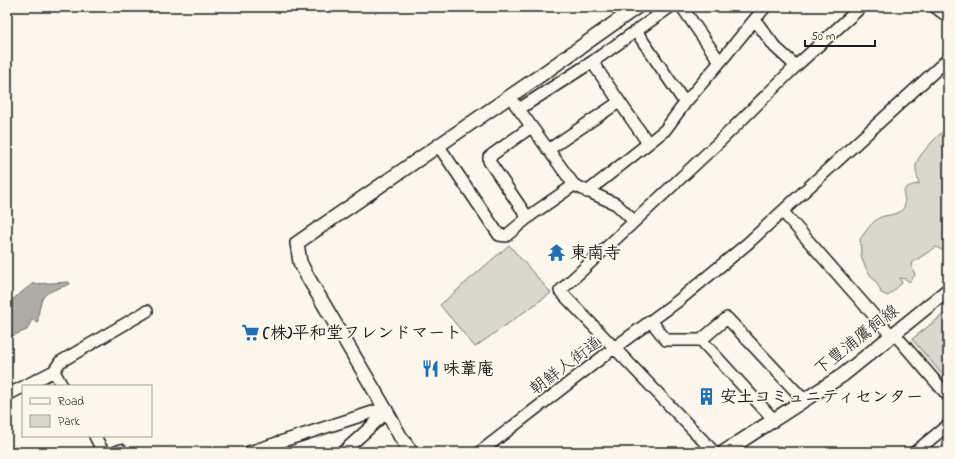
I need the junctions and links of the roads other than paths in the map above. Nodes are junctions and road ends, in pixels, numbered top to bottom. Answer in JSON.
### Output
{"nodes":[{"id":1,"x":637,"y":7,"type":"edge"},
{"id":2,"x":670,"y":7,"type":"edge"},
{"id":3,"x":682,"y":7,"type":"edge"},
{"id":4,"x":766,"y":7,"type":"edge"},
{"id":5,"x":861,"y":7,"type":"edge"},
{"id":6,"x":935,"y":7,"type":"edge"},
{"id":7,"x":948,"y":17,"type":"edge"},
{"id":8,"x":755,"y":20,"type":"junction"},
{"id":9,"x":636,"y":31,"type":"junction"},
{"id":10,"x":948,"y":59,"type":"edge"},
{"id":11,"x":592,"y":62,"type":"junction"},
{"id":12,"x":720,"y":62,"type":"junction"},
{"id":13,"x":796,"y":66,"type":"junction"},
{"id":14,"x":510,"y":97,"type":"junction"},
{"id":15,"x":619,"y":102,"type":"junction"},
{"id":16,"x":685,"y":103,"type":"junction"},
{"id":17,"x":519,"y":109,"type":"junction"},
{"id":18,"x":531,"y":127,"type":"junction"},
{"id":19,"x":648,"y":143,"type":"junction"},
{"id":20,"x":438,"y":145,"type":"junction"},
{"id":21,"x":548,"y":150,"type":"junction"},
{"id":22,"x":574,"y":185,"type":"junction"},
{"id":23,"x":588,"y":192,"type":"junction"},
{"id":24,"x":783,"y":212,"type":"junction"},
{"id":25,"x":528,"y":218,"type":"junction"},
{"id":26,"x":634,"y":221,"type":"junction"},
{"id":27,"x":948,"y":290,"type":"edge"},
{"id":28,"x":147,"y":311,"type":"dead end"},
{"id":29,"x":650,"y":321,"type":"junction"},
{"id":30,"x":891,"y":335,"type":"junction"},
{"id":31,"x":701,"y":340,"type":"junction"},
{"id":32,"x":614,"y":348,"type":"junction"},
{"id":33,"x":54,"y":371,"type":"junction"},
{"id":34,"x":28,"y":385,"type":"edge"},
{"id":35,"x":61,"y":385,"type":"edge"},
{"id":36,"x":22,"y":388,"type":"edge"},
{"id":37,"x":7,"y":395,"type":"edge"},
{"id":38,"x":948,"y":396,"type":"edge"},
{"id":39,"x":804,"y":400,"type":"junction"},
{"id":40,"x":387,"y":412,"type":"junction"},
{"id":41,"x":773,"y":420,"type":"junction"},
{"id":42,"x":948,"y":425,"type":"edge"},
{"id":43,"x":96,"y":437,"type":"edge"},
{"id":44,"x":103,"y":452,"type":"edge"},
{"id":45,"x":116,"y":452,"type":"edge"},
{"id":46,"x":122,"y":452,"type":"edge"},
{"id":47,"x":249,"y":452,"type":"edge"},
{"id":48,"x":343,"y":452,"type":"edge"},
{"id":49,"x":411,"y":452,"type":"edge"},
{"id":50,"x":480,"y":452,"type":"edge"},
{"id":51,"x":714,"y":452,"type":"edge"},
{"id":52,"x":724,"y":452,"type":"edge"},
{"id":53,"x":915,"y":452,"type":"edge"}],
"edges":[{"from":1,"to":14,"type":"main road"},
{"from":2,"to":9,"type":"street"},
{"from":3,"to":12,"type":"street"},
{"from":4,"to":8,"type":"street"},
{"from":5,"to":13,"type":"street"},
{"from":6,"to":7,"type":"street"},
{"from":8,"to":12,"type":"street"},
{"from":8,"to":13,"type":"street"},
{"from":9,"to":11,"type":"street"},
{"from":9,"to":16,"type":"street"},
{"from":10,"to":24,"type":"street"},
{"from":11,"to":15,"type":"street"},
{"from":11,"to":17,"type":"street"},
{"from":12,"to":16,"type":"street"},
{"from":13,"to":26,"type":"street"},
{"from":14,"to":17,"type":"street"},
{"from":14,"to":20,"type":"main road"},
{"from":15,"to":19,"type":"street"},
{"from":15,"to":21,"type":"street"},
{"from":16,"to":19,"type":"street"},
{"from":17,"to":18,"type":"street"},
{"from":18,"to":21,"type":"street"},
{"from":18,"to":25,"type":"street"},
{"from":19,"to":23,"type":"street"},
{"from":20,"to":25,"type":"street"},
{"from":20,"to":40,"type":"main road"},
{"from":21,"to":22,"type":"street"},
{"from":22,"to":23,"type":"street"},
{"from":22,"to":25,"type":"street"},
{"from":23,"to":26,"type":"street"},
{"from":24,"to":29,"type":"street"},
{"from":24,"to":30,"type":"street"},
{"from":26,"to":32,"type":"street"},
{"from":27,"to":30,"type":"main road","name":"下豊浦鷹飼線"},
{"from":28,"to":33,"type":"street"},
{"from":29,"to":31,"type":"street"},
{"from":29,"to":32,"type":"street"},
{"from":30,"to":38,"type":"street"},
{"from":30,"to":39,"type":"main road","name":"下豊浦鷹飼線"},
{"from":31,"to":39,"type":"street"},
{"from":31,"to":41,"type":"street"},
{"from":32,"to":50,"type":"street","name":"朝鮮人街道"},
{"from":32,"to":51,"type":"street","name":"朝鮮人街道"},
{"from":33,"to":34,"type":"street"},
{"from":33,"to":35,"type":"street"},
{"from":36,"to":37,"type":"street"},
{"from":39,"to":41,"type":"main road","name":"下豊浦鷹飼線"},
{"from":40,"to":47,"type":"street"},
{"from":40,"to":48,"type":"street"},
{"from":40,"to":49,"type":"main road"},
{"from":41,"to":52,"type":"main road","name":"下豊浦鷹飼線"},
{"from":42,"to":53,"type":"street"},
{"from":43,"to":44,"type":"street"},
{"from":45,"to":46,"type":"street"}]}
